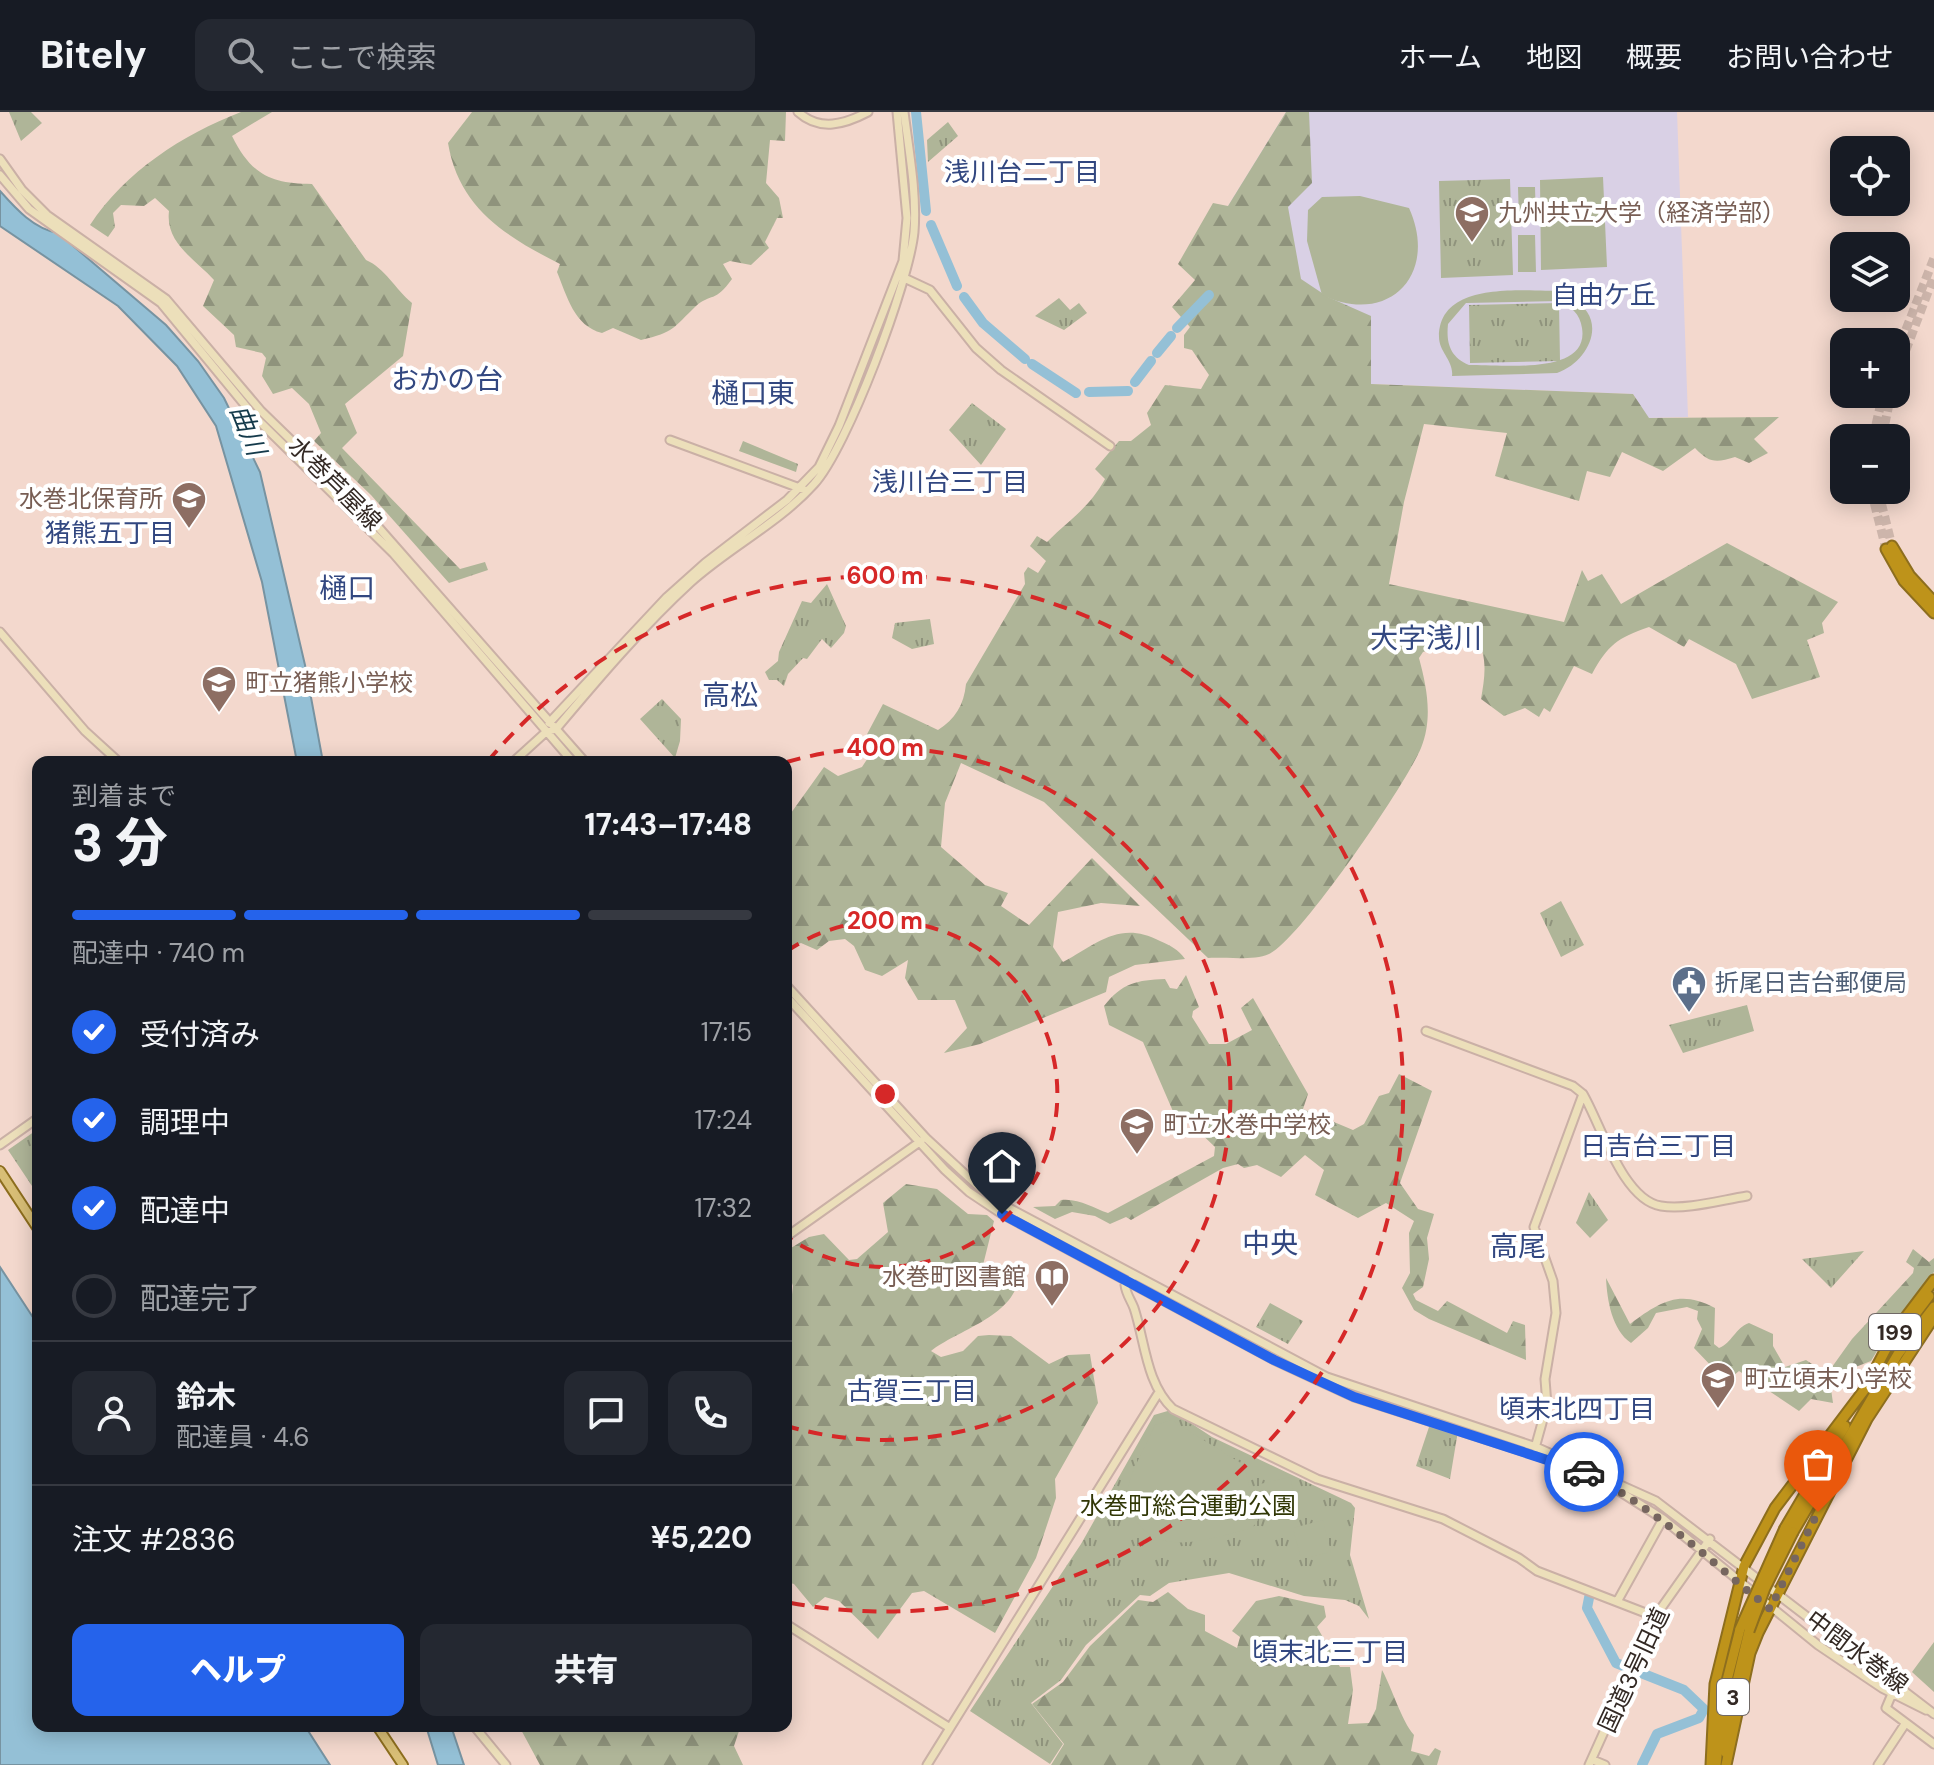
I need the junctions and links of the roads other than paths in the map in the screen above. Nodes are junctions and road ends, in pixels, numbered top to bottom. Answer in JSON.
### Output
{"nodes":[{"id":1,"x":798,"y":112,"type":"edge"},
{"id":2,"x":868,"y":112,"type":"edge"},
{"id":3,"x":897,"y":112,"type":"edge"},
{"id":4,"x":904,"y":112,"type":"edge"},
{"id":5,"x":0,"y":159,"type":"edge"},
{"id":6,"x":0,"y":175,"type":"edge"},
{"id":7,"x":901,"y":277,"type":"junction"},
{"id":8,"x":670,"y":440,"type":"dead end"},
{"id":9,"x":1110,"y":446,"type":"dead end"},
{"id":10,"x":805,"y":489,"type":"junction"},
{"id":11,"x":1934,"y":602,"type":"edge"},
{"id":12,"x":1934,"y":613,"type":"edge"},
{"id":13,"x":0,"y":632,"type":"edge"},
{"id":14,"x":553,"y":725,"type":"junction"},
{"id":15,"x":546,"y":732,"type":"junction"},
{"id":16,"x":112,"y":756,"type":"edge"},
{"id":17,"x":520,"y":756,"type":"edge"},
{"id":18,"x":568,"y":756,"type":"edge"},
{"id":19,"x":580,"y":756,"type":"edge"},
{"id":20,"x":792,"y":992,"type":"edge"},
{"id":21,"x":792,"y":1002,"type":"edge"},
{"id":22,"x":1426,"y":1031,"type":"dead end"},
{"id":23,"x":1583,"y":1094,"type":"junction"},
{"id":24,"x":32,"y":1122,"type":"edge"},
{"id":25,"x":923,"y":1140,"type":"junction"},
{"id":26,"x":0,"y":1145,"type":"edge"},
{"id":27,"x":0,"y":1171,"type":"edge"},
{"id":28,"x":1747,"y":1196,"type":"dead end"},
{"id":29,"x":32,"y":1220,"type":"edge"},
{"id":30,"x":792,"y":1233,"type":"edge"},
{"id":31,"x":1131,"y":1278,"type":"junction"},
{"id":32,"x":1934,"y":1280,"type":"edge"},
{"id":33,"x":1934,"y":1290,"type":"edge"},
{"id":34,"x":1932,"y":1310,"type":"edge"},
{"id":35,"x":1865,"y":1389,"type":"junction"},
{"id":36,"x":1159,"y":1392,"type":"junction"},
{"id":37,"x":1534,"y":1450,"type":"junction"},
{"id":38,"x":1663,"y":1519,"type":"junction"},
{"id":39,"x":1789,"y":1530,"type":"junction"},
{"id":40,"x":1710,"y":1539,"type":"junction"},
{"id":41,"x":1702,"y":1551,"type":"junction"},
{"id":42,"x":1744,"y":1566,"type":"junction"},
{"id":43,"x":1741,"y":1585,"type":"junction"},
{"id":44,"x":1778,"y":1592,"type":"junction"},
{"id":45,"x":1618,"y":1600,"type":"junction"},
{"id":46,"x":1770,"y":1609,"type":"junction"},
{"id":47,"x":1656,"y":1617,"type":"junction"},
{"id":48,"x":792,"y":1628,"type":"edge"},
{"id":49,"x":1897,"y":1682,"type":"junction"},
{"id":50,"x":1891,"y":1692,"type":"junction"},
{"id":51,"x":1934,"y":1714,"type":"edge"},
{"id":52,"x":1905,"y":1724,"type":"junction"},
{"id":53,"x":950,"y":1728,"type":"junction"},
{"id":54,"x":381,"y":1732,"type":"edge"},
{"id":55,"x":479,"y":1732,"type":"edge"},
{"id":56,"x":1934,"y":1744,"type":"edge"},
{"id":57,"x":1591,"y":1762,"type":"edge"},
{"id":58,"x":403,"y":1765,"type":"edge"},
{"id":59,"x":506,"y":1765,"type":"edge"},
{"id":60,"x":927,"y":1765,"type":"edge"},
{"id":61,"x":1605,"y":1765,"type":"edge"},
{"id":62,"x":1713,"y":1765,"type":"edge"},
{"id":63,"x":1726,"y":1765,"type":"edge"},
{"id":64,"x":1878,"y":1765,"type":"edge"}],
"edges":[{"from":1,"to":2,"type":"street"},
{"from":3,"to":7,"type":"street"},
{"from":4,"to":7,"type":"street"},
{"from":5,"to":14,"type":"street","name":"水巻芦屋線"},
{"from":6,"to":15,"type":"street","name":"水巻芦屋線"},
{"from":7,"to":9,"type":"street"},
{"from":7,"to":10,"type":"street"},
{"from":8,"to":10,"type":"street"},
{"from":10,"to":14,"type":"street"},
{"from":11,"to":12,"type":"highway"},
{"from":13,"to":16,"type":"street"},
{"from":14,"to":15,"type":"street"},
{"from":14,"to":19,"type":"street","name":"水巻芦屋線"},
{"from":15,"to":17,"type":"street"},
{"from":15,"to":18,"type":"street","name":"水巻芦屋線"},
{"from":20,"to":25,"type":"street"},
{"from":21,"to":25,"type":"street"},
{"from":22,"to":23,"type":"street"},
{"from":23,"to":28,"type":"street"},
{"from":23,"to":37,"type":"street"},
{"from":24,"to":26,"type":"street"},
{"from":25,"to":30,"type":"street"},
{"from":25,"to":31,"type":"street"},
{"from":27,"to":29,"type":"main road"},
{"from":31,"to":36,"type":"street"},
{"from":31,"to":37,"type":"street"},
{"from":32,"to":35,"type":"highway","number":"199"},
{"from":33,"to":35,"type":"highway","number":"3"},
{"from":34,"to":39,"type":"highway","number":"3"},
{"from":34,"to":44,"type":"highway"},
{"from":35,"to":39,"type":"highway","number":"3"},
{"from":35,"to":42,"type":"highway"},
{"from":36,"to":45,"type":"street"},
{"from":36,"to":53,"type":"street"},
{"from":37,"to":38,"type":"street"},
{"from":37,"to":40,"type":"street"},
{"from":38,"to":41,"type":"street"},
{"from":38,"to":45,"type":"street"},
{"from":39,"to":62,"type":"highway","number":"3","bridge":true},
{"from":39,"to":63,"type":"highway","number":"3","bridge":true},
{"from":40,"to":41,"type":"street","name":"国道3号旧道"},
{"from":40,"to":42,"type":"street"},
{"from":41,"to":43,"type":"street"},
{"from":41,"to":47,"type":"street","name":"国道3号旧道"},
{"from":42,"to":43,"type":"highway"},
{"from":42,"to":44,"type":"street"},
{"from":43,"to":46,"type":"street"},
{"from":43,"to":62,"type":"highway"},
{"from":44,"to":46,"type":"highway"},
{"from":44,"to":49,"type":"street","name":"中間水巻線"},
{"from":45,"to":47,"type":"street"},
{"from":46,"to":50,"type":"street","name":"中間水巻線"},
{"from":46,"to":63,"type":"highway"},
{"from":47,"to":57,"type":"street","name":"国道3号旧道"},
{"from":48,"to":53,"type":"street"},
{"from":49,"to":50,"type":"street"},
{"from":49,"to":51,"type":"street","name":"中間水巻線"},
{"from":50,"to":51,"type":"street","name":"中間水巻線"},
{"from":50,"to":52,"type":"street"},
{"from":52,"to":56,"type":"street"},
{"from":52,"to":64,"type":"street"},
{"from":53,"to":60,"type":"street"},
{"from":54,"to":58,"type":"main road"},
{"from":55,"to":59,"type":"street"},
{"from":57,"to":61,"type":"street"}]}
